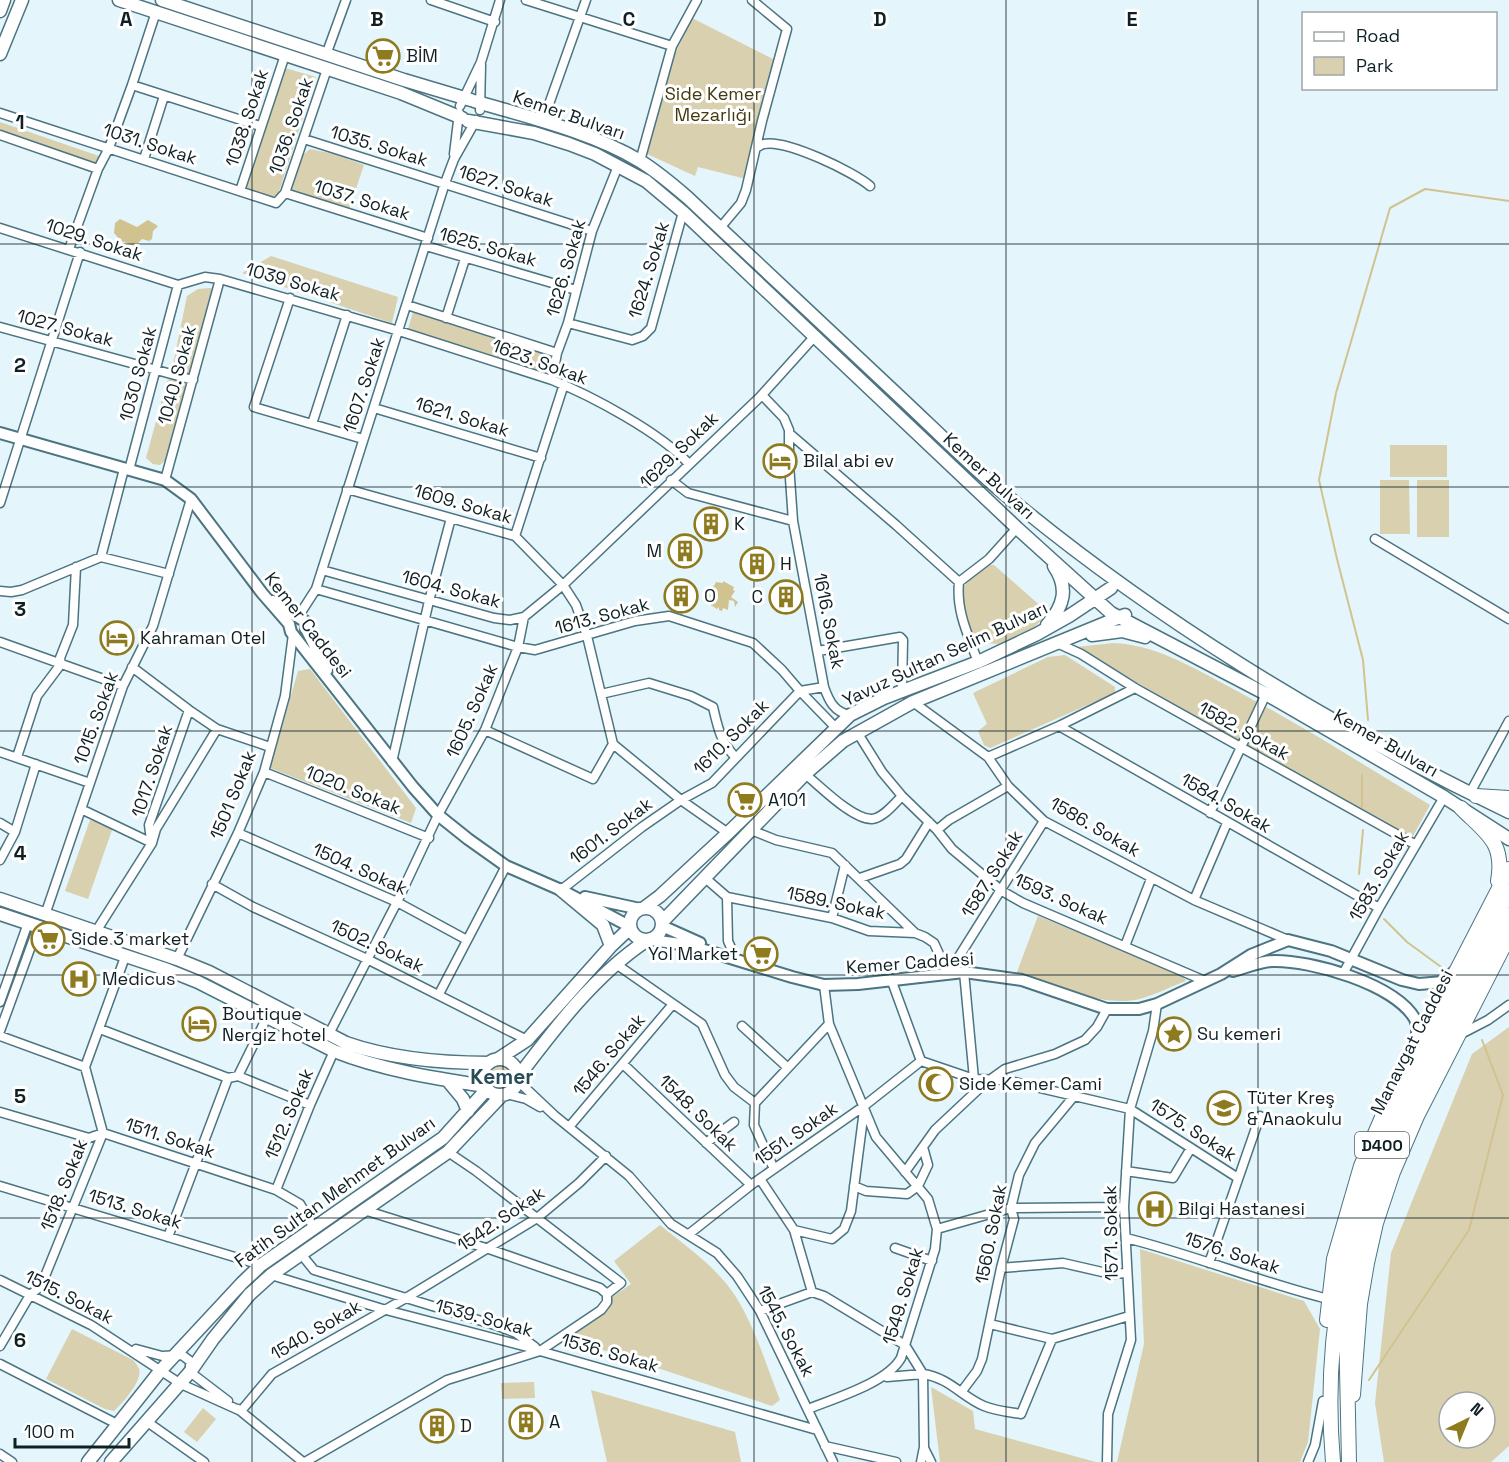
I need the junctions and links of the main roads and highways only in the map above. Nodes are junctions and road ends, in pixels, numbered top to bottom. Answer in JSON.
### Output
{"nodes":[{"id":1,"x":4,"y":0,"type":"edge"},
{"id":2,"x":22,"y":0,"type":"edge"},
{"id":3,"x":119,"y":0,"type":"edge"},
{"id":4,"x":162,"y":0,"type":"edge"},
{"id":5,"x":0,"y":11,"type":"edge"},
{"id":6,"x":0,"y":54,"type":"edge"},
{"id":7,"x":469,"y":110,"type":"junction"},
{"id":8,"x":1045,"y":552,"type":"junction"},
{"id":9,"x":1111,"y":588,"type":"junction"},
{"id":10,"x":1129,"y":588,"type":"junction"},
{"id":11,"x":1095,"y":599,"type":"junction"},
{"id":12,"x":1119,"y":615,"type":"junction"},
{"id":13,"x":1037,"y":634,"type":"junction"},
{"id":14,"x":1076,"y":636,"type":"junction"},
{"id":15,"x":1166,"y":643,"type":"junction"},
{"id":16,"x":1473,"y":794,"type":"junction"},
{"id":17,"x":1509,"y":798,"type":"edge"},
{"id":18,"x":1461,"y":808,"type":"junction"},
{"id":19,"x":1509,"y":812,"type":"edge"},
{"id":20,"x":1509,"y":839,"type":"edge"},
{"id":21,"x":1509,"y":869,"type":"edge"},
{"id":22,"x":561,"y":890,"type":"road end"},
{"id":23,"x":1503,"y":892,"type":"edge"},
{"id":24,"x":0,"y":899,"type":"edge"},
{"id":25,"x":642,"y":908,"type":"junction"},
{"id":26,"x":0,"y":914,"type":"edge"},
{"id":27,"x":1509,"y":915,"type":"edge"},
{"id":28,"x":662,"y":924,"type":"junction"},
{"id":29,"x":630,"y":927,"type":"junction"},
{"id":30,"x":1509,"y":936,"type":"edge"},
{"id":31,"x":648,"y":940,"type":"junction"},
{"id":32,"x":611,"y":946,"type":"junction"},
{"id":33,"x":493,"y":1061,"type":"junction"},
{"id":34,"x":518,"y":1079,"type":"junction"},
{"id":35,"x":448,"y":1080,"type":"junction"},
{"id":36,"x":486,"y":1088,"type":"junction"},
{"id":37,"x":505,"y":1095,"type":"junction"},
{"id":38,"x":468,"y":1111,"type":"junction"},
{"id":39,"x":1347,"y":1420,"type":"junction"},
{"id":40,"x":1330,"y":1422,"type":"junction"},
{"id":41,"x":88,"y":1462,"type":"edge"},
{"id":42,"x":111,"y":1462,"type":"edge"},
{"id":43,"x":1333,"y":1462,"type":"edge"},
{"id":44,"x":1349,"y":1462,"type":"edge"}],
"edges":[{"from":1,"to":5,"type":"main road"},
{"from":2,"to":6,"type":"main road"},
{"from":3,"to":7,"type":"main road","name":"Kemer Bulvarı"},
{"from":4,"to":7,"type":"main road","name":"Kemer Bulvarı"},
{"from":7,"to":8,"type":"main road","name":"Kemer Bulvarı"},
{"from":7,"to":10,"type":"main road","name":"Kemer Bulvarı"},
{"from":8,"to":11,"type":"main road","name":"Kemer Bulvarı"},
{"from":8,"to":13,"type":"main road"},
{"from":9,"to":10,"type":"main road"},
{"from":9,"to":11,"type":"main road","name":"Yavuz Sultan Selim Bulvarı"},
{"from":9,"to":12,"type":"main road"},
{"from":10,"to":12,"type":"main road"},
{"from":10,"to":16,"type":"main road","name":"Kemer Bulvarı"},
{"from":11,"to":12,"type":"main road","name":"Kemer Bulvarı"},
{"from":11,"to":13,"type":"main road","name":"Yavuz Sultan Selim Bulvarı"},
{"from":12,"to":14,"type":"main road","name":"Yavuz Sultan Selim Bulvarı"},
{"from":12,"to":15,"type":"main road","name":"Kemer Bulvarı"},
{"from":13,"to":25,"type":"main road","name":"Yavuz Sultan Selim Bulvarı"},
{"from":14,"to":15,"type":"main road"},
{"from":14,"to":28,"type":"main road","name":"Yavuz Sultan Selim Bulvarı"},
{"from":15,"to":18,"type":"main road","name":"Kemer Bulvarı"},
{"from":16,"to":17,"type":"highway"},
{"from":16,"to":19,"type":"main road","name":"Kemer Bulvarı"},
{"from":18,"to":20,"type":"main road","name":"Kemer Bulvarı"},
{"from":18,"to":23,"type":"highway"},
{"from":21,"to":23,"type":"highway"},
{"from":22,"to":32,"type":"main road"},
{"from":23,"to":40,"type":"highway","name":"Manavgat Caddesi","number":"D400"},
{"from":23,"to":40,"type":"highway"},
{"from":24,"to":33,"type":"main road"},
{"from":25,"to":28,"type":"main road"},
{"from":25,"to":29,"type":"main road"},
{"from":26,"to":35,"type":"main road"},
{"from":27,"to":39,"type":"highway","name":"Manavgat Caddesi","number":"D400"},
{"from":28,"to":31,"type":"main road"},
{"from":29,"to":31,"type":"main road"},
{"from":29,"to":32,"type":"main road"},
{"from":30,"to":39,"type":"highway"},
{"from":31,"to":34,"type":"main road"},
{"from":32,"to":33,"type":"main road"},
{"from":33,"to":34,"type":"main road"},
{"from":33,"to":36,"type":"main road"},
{"from":34,"to":37,"type":"main road"},
{"from":35,"to":36,"type":"main road"},
{"from":35,"to":38,"type":"main road"},
{"from":36,"to":37,"type":"main road"},
{"from":36,"to":38,"type":"main road","name":"Fatih Sultan Mehmet Bulvarı"},
{"from":37,"to":42,"type":"main road","name":"Fatih Sultan Mehmet Bulvarı"},
{"from":38,"to":41,"type":"main road","name":"Fatih Sultan Mehmet Bulvarı"},
{"from":39,"to":44,"type":"highway","name":"Manavgat Caddesi","number":"D400"},
{"from":40,"to":43,"type":"highway","name":"Manavgat Caddesi","number":"D400"}]}
